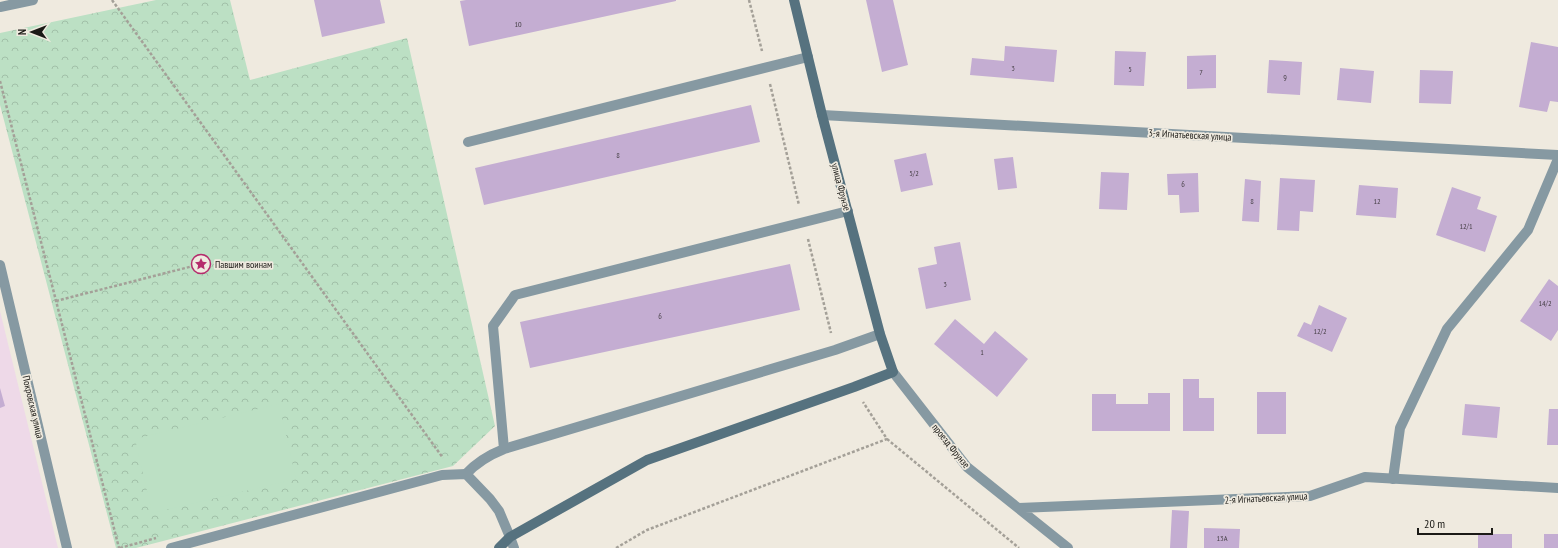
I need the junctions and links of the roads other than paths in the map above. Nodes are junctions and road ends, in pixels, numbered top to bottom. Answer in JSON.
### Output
{"nodes":[{"id":1,"x":33,"y":0,"type":"edge"},
{"id":2,"x":794,"y":0,"type":"edge"},
{"id":3,"x":0,"y":7,"type":"edge"},
{"id":4,"x":808,"y":57,"type":"junction"},
{"id":5,"x":822,"y":116,"type":"junction"},
{"id":6,"x":468,"y":142,"type":"dead end"},
{"id":7,"x":1558,"y":155,"type":"edge"},
{"id":8,"x":1558,"y":159,"type":"edge"},
{"id":9,"x":848,"y":212,"type":"junction"},
{"id":10,"x":0,"y":265,"type":"edge"},
{"id":11,"x":880,"y":334,"type":"junction"},
{"id":12,"x":893,"y":372,"type":"junction"},
{"id":13,"x":504,"y":449,"type":"junction"},
{"id":14,"x":466,"y":474,"type":"junction"},
{"id":15,"x":1393,"y":479,"type":"junction"},
{"id":16,"x":1558,"y":488,"type":"edge"},
{"id":17,"x":1019,"y":508,"type":"junction"},
{"id":18,"x":510,"y":537,"type":"junction"},
{"id":19,"x":67,"y":548,"type":"edge"},
{"id":20,"x":171,"y":548,"type":"edge"},
{"id":21,"x":499,"y":548,"type":"edge"},
{"id":22,"x":514,"y":548,"type":"edge"},
{"id":23,"x":1068,"y":548,"type":"edge"}],
"edges":[{"from":1,"to":3,"type":"street"},
{"from":2,"to":4,"type":"main road","name":"улица Фрунзе"},
{"from":4,"to":5,"type":"main road","name":"улица Фрунзе"},
{"from":4,"to":6,"type":"street"},
{"from":5,"to":7,"type":"street","name":"3-я Игнатьевская улица"},
{"from":5,"to":9,"type":"main road","name":"улица Фрунзе"},
{"from":8,"to":15,"type":"street"},
{"from":9,"to":11,"type":"main road","name":"улица Фрунзе"},
{"from":9,"to":13,"type":"street"},
{"from":10,"to":19,"type":"street","name":"Покровская улица"},
{"from":11,"to":12,"type":"main road","name":"улица Фрунзе"},
{"from":11,"to":13,"type":"street"},
{"from":12,"to":17,"type":"street","name":"проезд Фрунзе"},
{"from":12,"to":18,"type":"main road"},
{"from":13,"to":14,"type":"street"},
{"from":14,"to":18,"type":"street"},
{"from":14,"to":20,"type":"street"},
{"from":15,"to":16,"type":"street","name":"2-я Игнатьевская улица"},
{"from":15,"to":17,"type":"street","name":"2-я Игнатьевская улица"},
{"from":17,"to":23,"type":"street","name":"проезд Фрунзе"},
{"from":18,"to":21,"type":"main road"},
{"from":18,"to":22,"type":"street"}]}
